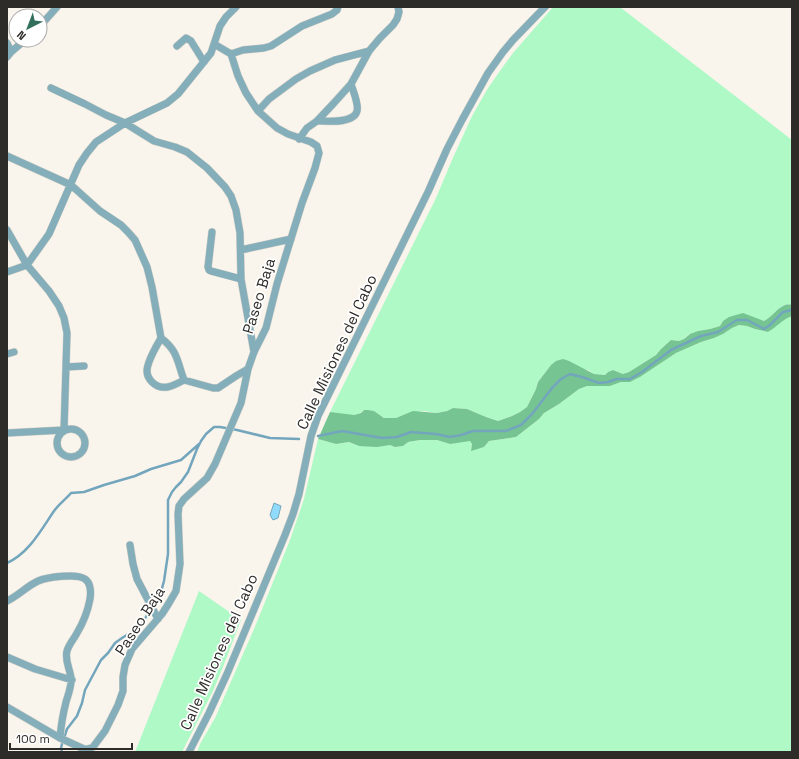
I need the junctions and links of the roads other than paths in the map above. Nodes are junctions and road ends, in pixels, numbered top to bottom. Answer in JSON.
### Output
{"nodes":[{"id":1,"x":57,"y":7,"type":"edge"},
{"id":2,"x":236,"y":7,"type":"edge"},
{"id":3,"x":338,"y":7,"type":"edge"},
{"id":4,"x":398,"y":7,"type":"edge"},
{"id":5,"x":544,"y":7,"type":"edge"},
{"id":6,"x":48,"y":17,"type":"edge"},
{"id":7,"x":7,"y":43,"type":"edge"},
{"id":8,"x":214,"y":44,"type":"junction"},
{"id":9,"x":177,"y":46,"type":"dead end"},
{"id":10,"x":369,"y":51,"type":"junction"},
{"id":11,"x":9,"y":54,"type":"edge"},
{"id":12,"x":231,"y":54,"type":"junction"},
{"id":13,"x":204,"y":62,"type":"junction"},
{"id":14,"x":350,"y":84,"type":"junction"},
{"id":15,"x":51,"y":88,"type":"dead end"},
{"id":16,"x":258,"y":111,"type":"junction"},
{"id":17,"x":317,"y":120,"type":"junction"},
{"id":18,"x":125,"y":123,"type":"junction"},
{"id":19,"x":299,"y":139,"type":"junction"},
{"id":20,"x":7,"y":156,"type":"edge"},
{"id":21,"x":71,"y":185,"type":"junction"},
{"id":22,"x":7,"y":230,"type":"edge"},
{"id":23,"x":212,"y":232,"type":"dead end"},
{"id":24,"x":291,"y":239,"type":"junction"},
{"id":25,"x":241,"y":250,"type":"junction"},
{"id":26,"x":27,"y":265,"type":"junction"},
{"id":27,"x":7,"y":272,"type":"edge"},
{"id":28,"x":241,"y":279,"type":"junction"},
{"id":29,"x":161,"y":338,"type":"junction"},
{"id":30,"x":254,"y":352,"type":"junction"},
{"id":31,"x":84,"y":366,"type":"dead end"},
{"id":32,"x":66,"y":367,"type":"junction"},
{"id":33,"x":248,"y":369,"type":"junction"},
{"id":34,"x":184,"y":380,"type":"junction"},
{"id":35,"x":64,"y":430,"type":"junction"},
{"id":36,"x":7,"y":433,"type":"edge"},
{"id":37,"x":130,"y":544,"type":"dead end"},
{"id":38,"x":7,"y":601,"type":"edge"},
{"id":39,"x":158,"y":619,"type":"junction"},
{"id":40,"x":7,"y":657,"type":"edge"},
{"id":41,"x":72,"y":680,"type":"junction"},
{"id":42,"x":7,"y":707,"type":"edge"},
{"id":43,"x":60,"y":738,"type":"junction"},
{"id":44,"x":189,"y":752,"type":"edge"}],
"edges":[{"from":1,"to":6,"type":"street"},
{"from":2,"to":8,"type":"street"},
{"from":3,"to":12,"type":"street"},
{"from":4,"to":10,"type":"street"},
{"from":5,"to":44,"type":"street","name":"Calle Misiones del Cabo"},
{"from":7,"to":11,"type":"street"},
{"from":8,"to":12,"type":"street"},
{"from":8,"to":13,"type":"street"},
{"from":9,"to":13,"type":"street"},
{"from":10,"to":14,"type":"street"},
{"from":10,"to":16,"type":"street"},
{"from":12,"to":16,"type":"street"},
{"from":13,"to":18,"type":"street"},
{"from":14,"to":17,"type":"street"},
{"from":14,"to":17,"type":"street"},
{"from":15,"to":18,"type":"street"},
{"from":16,"to":19,"type":"street"},
{"from":17,"to":19,"type":"street"},
{"from":18,"to":21,"type":"street"},
{"from":18,"to":25,"type":"street"},
{"from":19,"to":24,"type":"street","name":"Paseo Baja"},
{"from":20,"to":21,"type":"street"},
{"from":21,"to":26,"type":"street"},
{"from":21,"to":29,"type":"street"},
{"from":22,"to":26,"type":"street"},
{"from":23,"to":28,"type":"street"},
{"from":24,"to":25,"type":"street"},
{"from":24,"to":30,"type":"street","name":"Paseo Baja"},
{"from":25,"to":28,"type":"street"},
{"from":26,"to":27,"type":"street"},
{"from":26,"to":32,"type":"street"},
{"from":28,"to":30,"type":"street"},
{"from":29,"to":34,"type":"street"},
{"from":29,"to":34,"type":"street"},
{"from":30,"to":33,"type":"street","name":"Paseo Baja"},
{"from":31,"to":32,"type":"street"},
{"from":32,"to":35,"type":"street"},
{"from":33,"to":34,"type":"street"},
{"from":33,"to":39,"type":"street","name":"Paseo Baja"},
{"from":35,"to":35,"type":"street"},
{"from":35,"to":36,"type":"street"},
{"from":37,"to":39,"type":"street"},
{"from":38,"to":41,"type":"street"},
{"from":39,"to":43,"type":"street","name":"Paseo Baja"},
{"from":40,"to":41,"type":"street"},
{"from":41,"to":43,"type":"street"},
{"from":42,"to":43,"type":"street","name":"Paseo Baja"}]}
